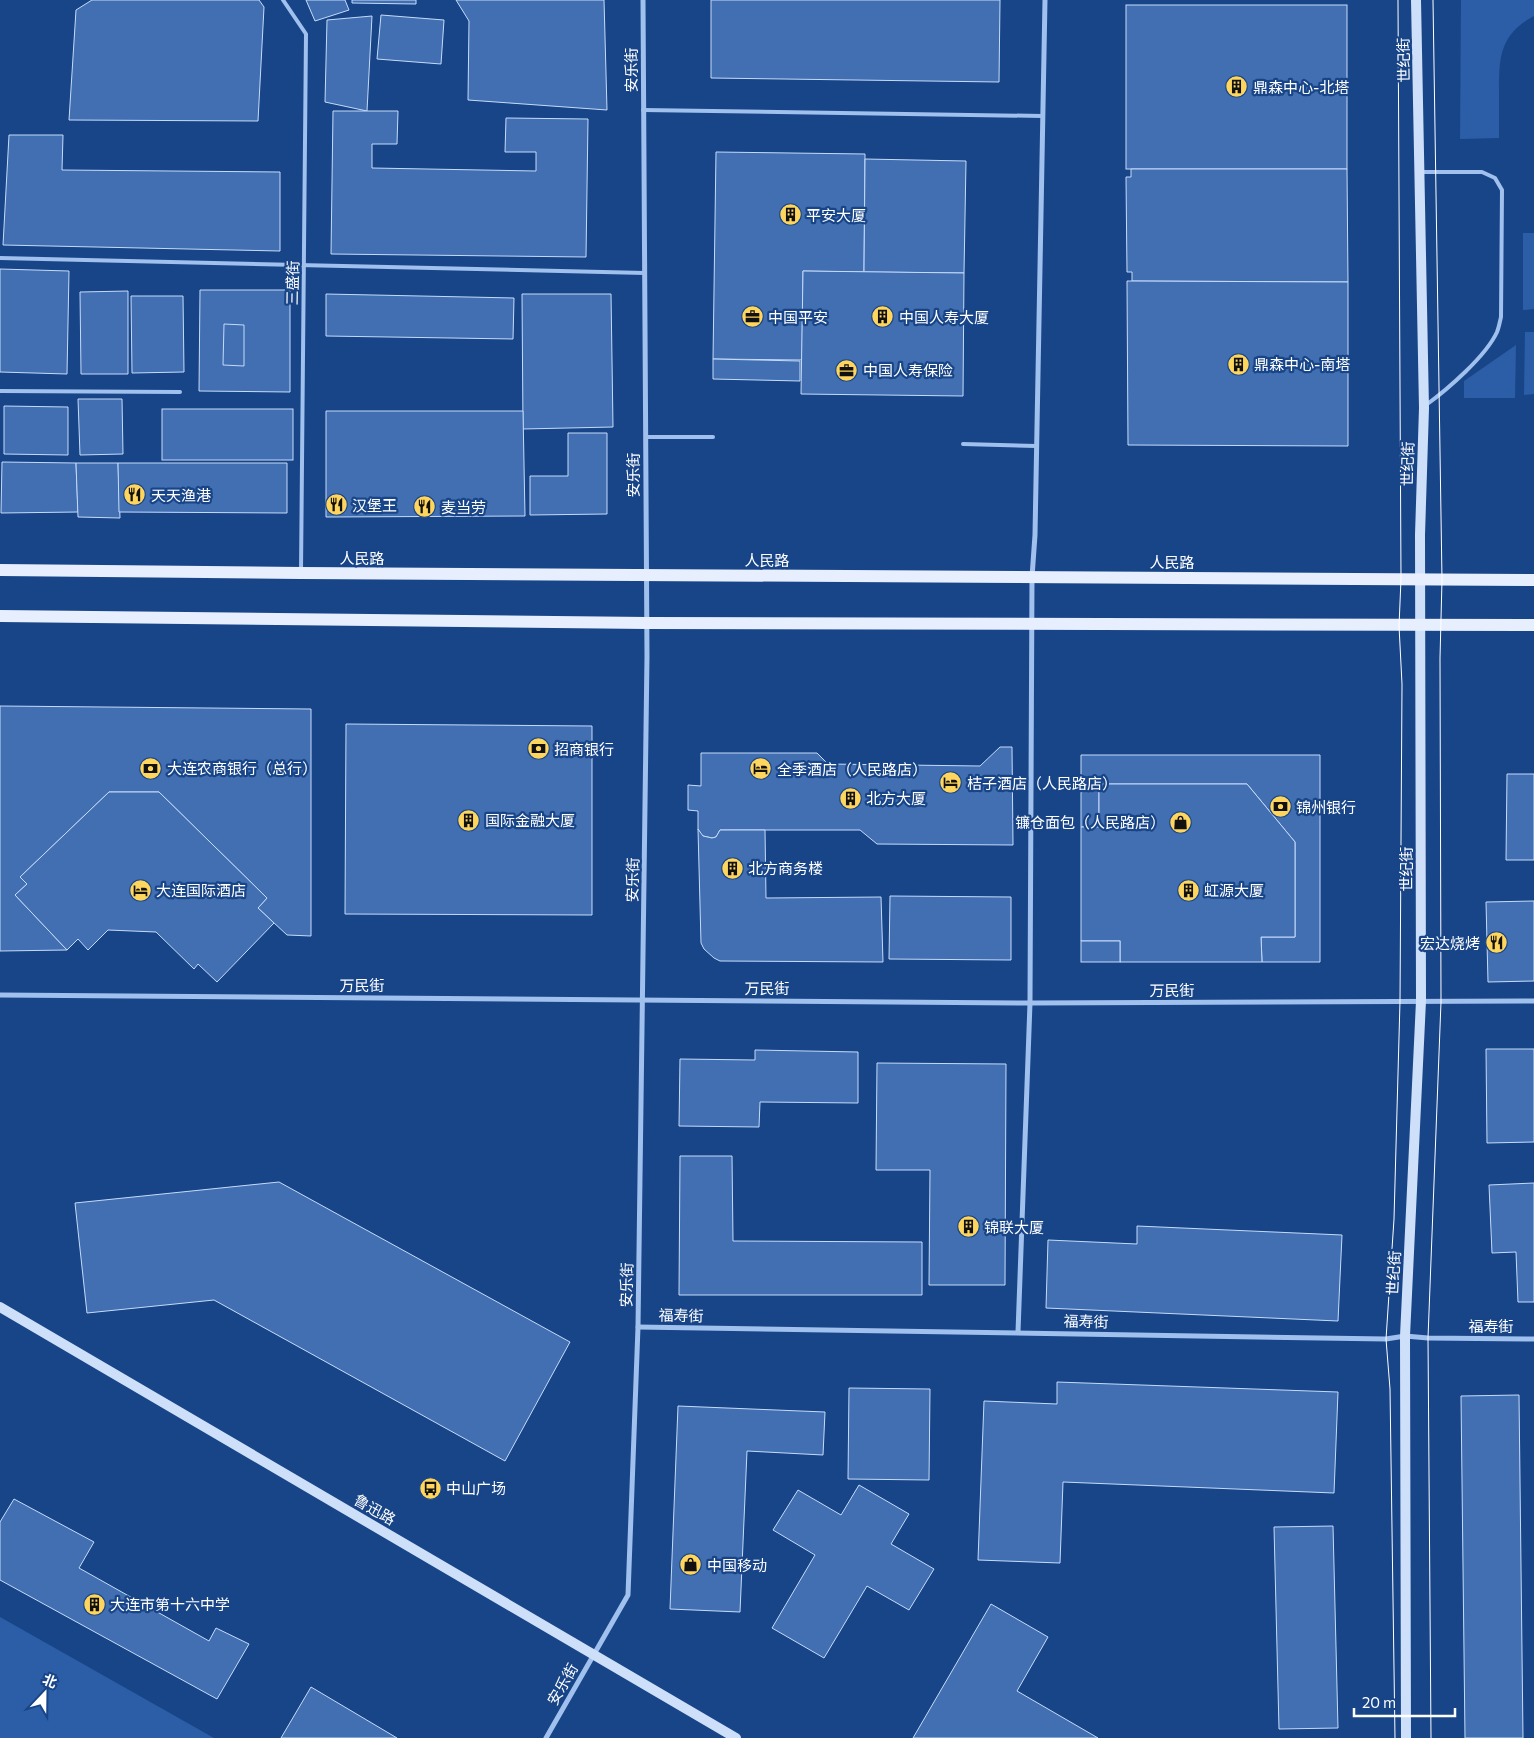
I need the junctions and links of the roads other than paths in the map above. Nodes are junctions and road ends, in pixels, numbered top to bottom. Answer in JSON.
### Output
{"nodes":[{"id":1,"x":283,"y":0,"type":"edge"},
{"id":2,"x":644,"y":0,"type":"edge"},
{"id":3,"x":1045,"y":0,"type":"edge"},
{"id":4,"x":1416,"y":0,"type":"edge"},
{"id":5,"x":644,"y":110,"type":"junction"},
{"id":6,"x":1042,"y":116,"type":"junction"},
{"id":7,"x":1420,"y":172,"type":"junction"},
{"id":8,"x":0,"y":258,"type":"edge"},
{"id":9,"x":304,"y":265,"type":"junction"},
{"id":10,"x":645,"y":273,"type":"junction"},
{"id":11,"x":0,"y":391,"type":"edge"},
{"id":12,"x":180,"y":392,"type":"dead end"},
{"id":13,"x":1424,"y":408,"type":"junction"},
{"id":14,"x":646,"y":437,"type":"junction"},
{"id":15,"x":713,"y":437,"type":"dead end"},
{"id":16,"x":963,"y":444,"type":"dead end"},
{"id":17,"x":1036,"y":446,"type":"junction"},
{"id":18,"x":0,"y":570,"type":"edge"},
{"id":19,"x":301,"y":573,"type":"junction"},
{"id":20,"x":646,"y":576,"type":"junction"},
{"id":21,"x":1032,"y":578,"type":"junction"},
{"id":22,"x":1421,"y":580,"type":"junction"},
{"id":23,"x":1534,"y":580,"type":"edge"},
{"id":24,"x":0,"y":616,"type":"edge"},
{"id":25,"x":647,"y":623,"type":"junction"},
{"id":26,"x":1032,"y":624,"type":"junction"},
{"id":27,"x":1534,"y":625,"type":"edge"},
{"id":28,"x":1420,"y":626,"type":"junction"},
{"id":29,"x":0,"y":995,"type":"edge"},
{"id":30,"x":643,"y":1000,"type":"junction"},
{"id":31,"x":1421,"y":1001,"type":"junction"},
{"id":32,"x":1534,"y":1001,"type":"edge"},
{"id":33,"x":1030,"y":1003,"type":"junction"},
{"id":34,"x":0,"y":1307,"type":"edge"},
{"id":35,"x":638,"y":1327,"type":"junction"},
{"id":36,"x":1018,"y":1332,"type":"junction"},
{"id":37,"x":1405,"y":1336,"type":"junction"},
{"id":38,"x":1534,"y":1339,"type":"edge"},
{"id":39,"x":593,"y":1654,"type":"junction"},
{"id":40,"x":546,"y":1738,"type":"edge"},
{"id":41,"x":736,"y":1738,"type":"edge"},
{"id":42,"x":1406,"y":1738,"type":"edge"}],
"edges":[{"from":1,"to":9,"type":"lane","name":"三盛街"},
{"from":2,"to":5,"type":"street","name":"安乐街"},
{"from":3,"to":6,"type":"street"},
{"from":4,"to":7,"type":"main road","name":"世纪街"},
{"from":5,"to":6,"type":"lane"},
{"from":5,"to":10,"type":"street","name":"安乐街"},
{"from":6,"to":17,"type":"street"},
{"from":7,"to":13,"type":"main road","name":"世纪街"},
{"from":7,"to":13,"type":"lane"},
{"from":8,"to":9,"type":"lane"},
{"from":9,"to":10,"type":"lane"},
{"from":9,"to":19,"type":"lane","name":"三盛街"},
{"from":10,"to":14,"type":"street","name":"安乐街"},
{"from":11,"to":12,"type":"lane"},
{"from":13,"to":22,"type":"main road","name":"世纪街"},
{"from":14,"to":15,"type":"lane"},
{"from":14,"to":20,"type":"street","name":"安乐街"},
{"from":16,"to":17,"type":"lane"},
{"from":17,"to":21,"type":"street"},
{"from":18,"to":19,"type":"main road","name":"人民路"},
{"from":19,"to":20,"type":"main road","name":"人民路"},
{"from":20,"to":21,"type":"main road","name":"人民路"},
{"from":20,"to":25,"type":"street","name":"安乐街"},
{"from":21,"to":22,"type":"main road","name":"人民路"},
{"from":21,"to":26,"type":"street"},
{"from":22,"to":23,"type":"main road","name":"人民路"},
{"from":22,"to":28,"type":"main road","name":"世纪街"},
{"from":24,"to":25,"type":"main road"},
{"from":25,"to":26,"type":"main road"},
{"from":25,"to":30,"type":"street","name":"安乐街"},
{"from":26,"to":28,"type":"main road"},
{"from":26,"to":33,"type":"street"},
{"from":27,"to":28,"type":"main road"},
{"from":28,"to":31,"type":"main road","name":"世纪街"},
{"from":29,"to":30,"type":"street","name":"万民街"},
{"from":30,"to":33,"type":"street","name":"万民街"},
{"from":30,"to":35,"type":"street","name":"安乐街"},
{"from":31,"to":32,"type":"street","name":"万民街"},
{"from":31,"to":33,"type":"street","name":"万民街"},
{"from":31,"to":37,"type":"main road","name":"世纪街"},
{"from":33,"to":36,"type":"street"},
{"from":34,"to":39,"type":"main road","name":"鲁迅路"},
{"from":35,"to":36,"type":"street","name":"福寿街"},
{"from":35,"to":39,"type":"street","name":"安乐街"},
{"from":36,"to":37,"type":"street","name":"福寿街"},
{"from":37,"to":38,"type":"street","name":"福寿街"},
{"from":37,"to":42,"type":"main road","name":"世纪街"},
{"from":39,"to":40,"type":"street","name":"安乐街"},
{"from":39,"to":41,"type":"main road","name":"鲁迅路"}]}
